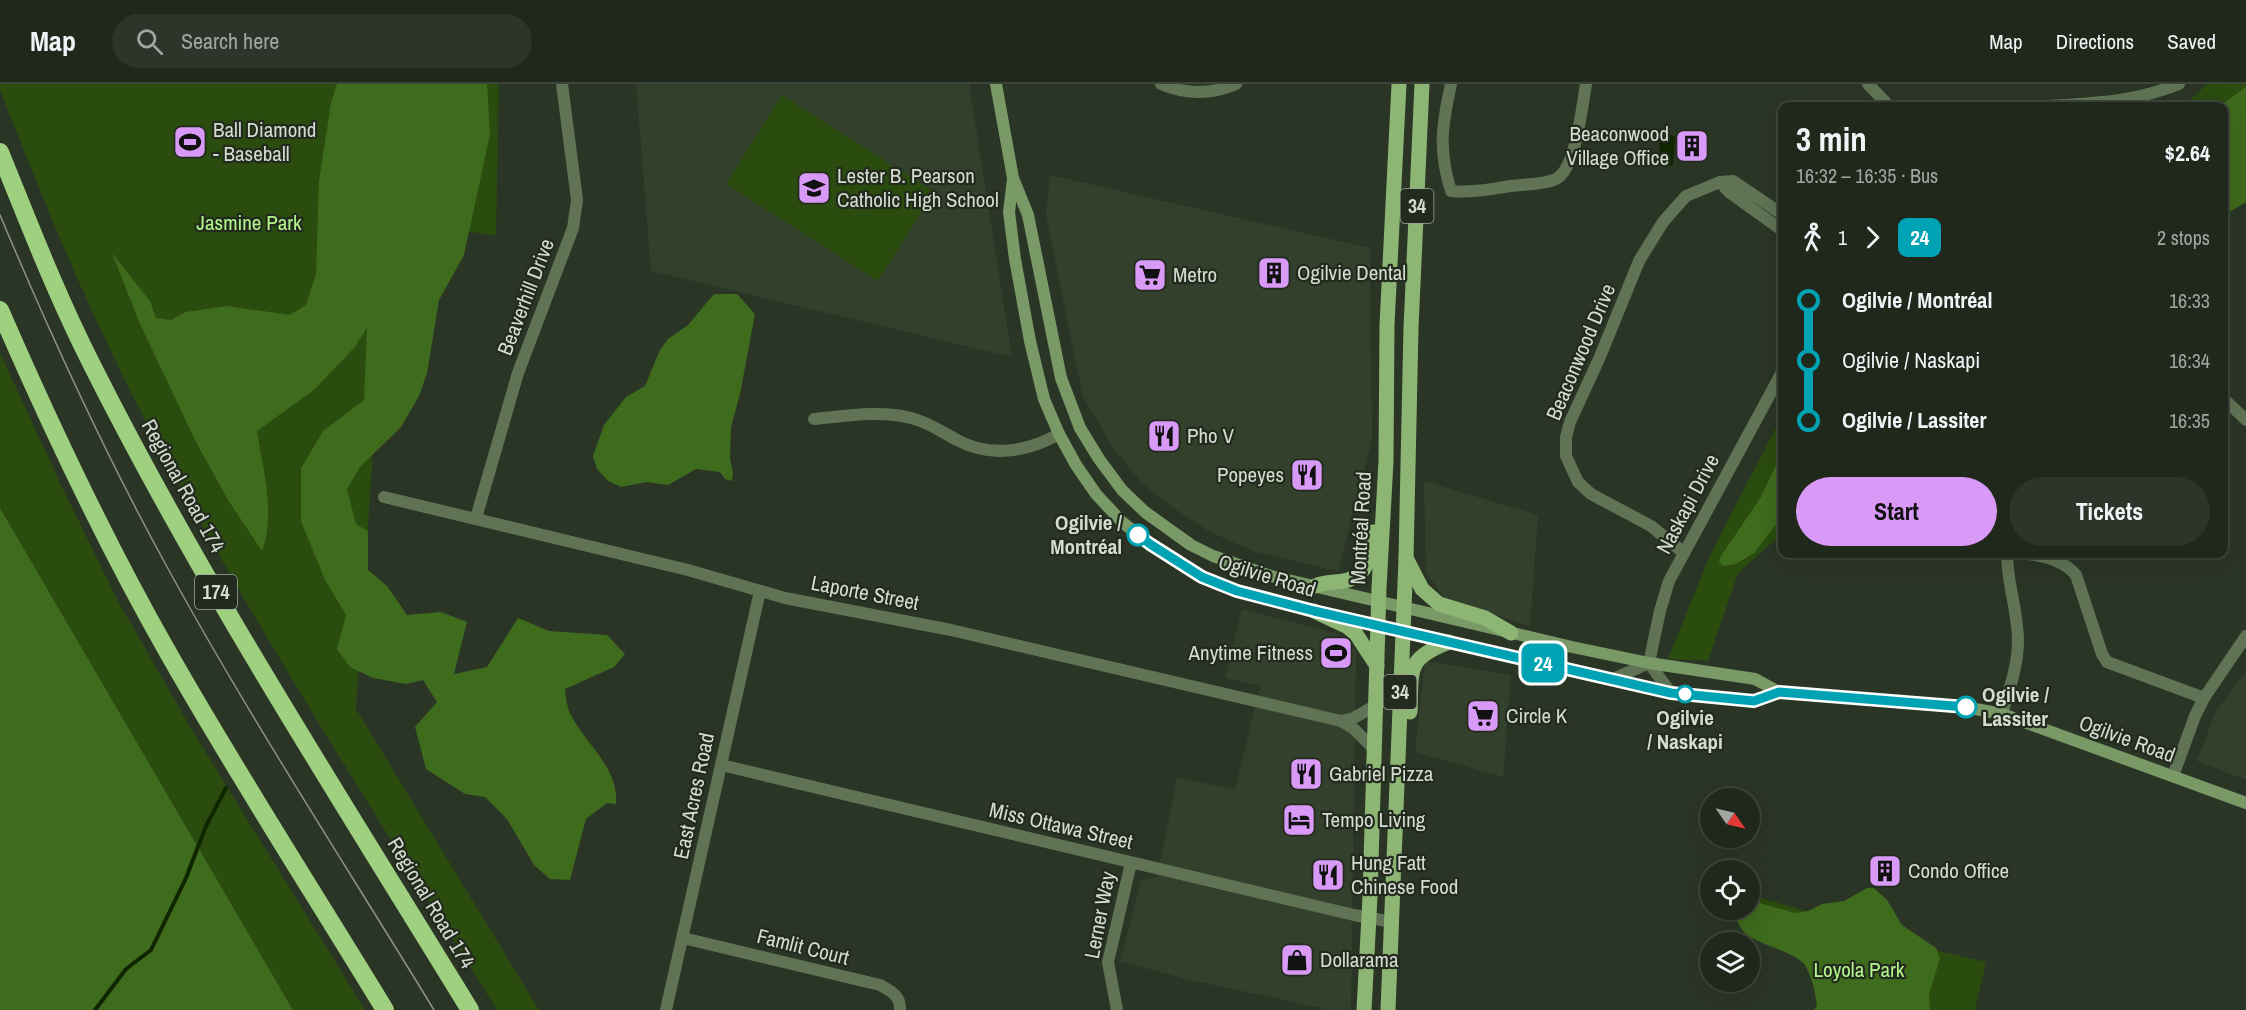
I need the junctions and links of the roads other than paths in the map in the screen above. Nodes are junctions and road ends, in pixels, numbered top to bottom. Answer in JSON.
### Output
{"nodes":[{"id":1,"x":562,"y":84,"type":"edge"},
{"id":2,"x":996,"y":84,"type":"edge"},
{"id":3,"x":1161,"y":84,"type":"edge"},
{"id":4,"x":1236,"y":84,"type":"edge"},
{"id":5,"x":1399,"y":84,"type":"edge"},
{"id":6,"x":1422,"y":84,"type":"edge"},
{"id":7,"x":1451,"y":84,"type":"edge"},
{"id":8,"x":1586,"y":84,"type":"edge"},
{"id":9,"x":1868,"y":84,"type":"edge"},
{"id":10,"x":2179,"y":84,"type":"edge"},
{"id":11,"x":1885,"y":102,"type":"edge"},
{"id":12,"x":2108,"y":102,"type":"edge"},
{"id":13,"x":0,"y":152,"type":"edge"},
{"id":14,"x":1013,"y":178,"type":"junction"},
{"id":15,"x":1720,"y":182,"type":"junction"},
{"id":16,"x":1778,"y":211,"type":"edge"},
{"id":17,"x":1778,"y":227,"type":"edge"},
{"id":18,"x":0,"y":310,"type":"edge"},
{"id":19,"x":1387,"y":325,"type":"junction"},
{"id":20,"x":1411,"y":328,"type":"junction"},
{"id":21,"x":1778,"y":379,"type":"edge"},
{"id":22,"x":2228,"y":403,"type":"edge"},
{"id":23,"x":814,"y":419,"type":"dead end"},
{"id":24,"x":2246,"y":420,"type":"edge"},
{"id":25,"x":1059,"y":434,"type":"junction"},
{"id":26,"x":1386,"y":461,"type":"junction"},
{"id":27,"x":384,"y":497,"type":"dead end"},
{"id":28,"x":476,"y":518,"type":"junction"},
{"id":29,"x":1684,"y":553,"type":"junction"},
{"id":30,"x":1406,"y":558,"type":"junction"},
{"id":31,"x":2007,"y":558,"type":"edge"},
{"id":32,"x":2050,"y":558,"type":"edge"},
{"id":33,"x":1315,"y":586,"type":"junction"},
{"id":34,"x":760,"y":591,"type":"junction"},
{"id":35,"x":1379,"y":602,"type":"junction"},
{"id":36,"x":1404,"y":608,"type":"junction"},
{"id":37,"x":1314,"y":611,"type":"junction"},
{"id":38,"x":1378,"y":626,"type":"junction"},
{"id":39,"x":1402,"y":632,"type":"junction"},
{"id":40,"x":1511,"y":633,"type":"junction"},
{"id":41,"x":2246,"y":636,"type":"edge"},
{"id":42,"x":1449,"y":642,"type":"junction"},
{"id":43,"x":1649,"y":663,"type":"junction"},
{"id":44,"x":1377,"y":666,"type":"junction"},
{"id":45,"x":1613,"y":679,"type":"junction"},
{"id":46,"x":1779,"y":692,"type":"junction"},
{"id":47,"x":1671,"y":693,"type":"junction"},
{"id":48,"x":2204,"y":698,"type":"junction"},
{"id":49,"x":1376,"y":705,"type":"junction"},
{"id":50,"x":2002,"y":714,"type":"junction"},
{"id":51,"x":1341,"y":721,"type":"junction"},
{"id":52,"x":1374,"y":749,"type":"junction"},
{"id":53,"x":1398,"y":752,"type":"junction"},
{"id":54,"x":721,"y":765,"type":"junction"},
{"id":55,"x":2173,"y":776,"type":"junction"},
{"id":56,"x":2246,"y":803,"type":"edge"},
{"id":57,"x":1131,"y":863,"type":"junction"},
{"id":58,"x":1369,"y":918,"type":"junction"},
{"id":59,"x":1392,"y":922,"type":"junction"},
{"id":60,"x":684,"y":938,"type":"junction"},
{"id":61,"x":385,"y":1010,"type":"edge"},
{"id":62,"x":470,"y":1010,"type":"edge"},
{"id":63,"x":666,"y":1010,"type":"edge"},
{"id":64,"x":900,"y":1010,"type":"edge"},
{"id":65,"x":1118,"y":1010,"type":"edge"},
{"id":66,"x":1364,"y":1010,"type":"edge"},
{"id":67,"x":1388,"y":1010,"type":"edge"}],
"edges":[{"from":1,"to":28,"type":"street","name":"Beaverhill Drive"},
{"from":2,"to":14,"type":"main road","name":"Ogilvie Road"},
{"from":3,"to":4,"type":"street"},
{"from":5,"to":19,"type":"main road","name":"Montréal Road","number":"34"},
{"from":6,"to":20,"type":"main road","name":"Montréal Road","number":"34"},
{"from":7,"to":8,"type":"street"},
{"from":9,"to":11,"type":"street"},
{"from":10,"to":12,"type":"street"},
{"from":13,"to":62,"type":"highway","name":"Regional Road 174","number":"174"},
{"from":14,"to":25,"type":"main road","name":"Ogilvie Road"},
{"from":14,"to":33,"type":"main road","name":"Ogilvie Road"},
{"from":15,"to":16,"type":"street"},
{"from":15,"to":17,"type":"street"},
{"from":15,"to":29,"type":"street","name":"Beaconwood Drive"},
{"from":18,"to":61,"type":"highway"},
{"from":19,"to":20,"type":"main road"},
{"from":19,"to":26,"type":"main road","name":"Montréal Road","number":"34"},
{"from":20,"to":30,"type":"main road","name":"Montréal Road","number":"34"},
{"from":21,"to":29,"type":"street","name":"Naskapi Drive"},
{"from":22,"to":24,"type":"street"},
{"from":23,"to":25,"type":"street"},
{"from":25,"to":37,"type":"main road","name":"Ogilvie Road"},
{"from":26,"to":33,"type":"main road"},
{"from":26,"to":35,"type":"main road","name":"Montréal Road","number":"34"},
{"from":27,"to":28,"type":"street","name":"Laporte Street"},
{"from":28,"to":34,"type":"street","name":"Laporte Street"},
{"from":29,"to":43,"type":"street","name":"Naskapi Drive"},
{"from":30,"to":36,"type":"main road","name":"Montréal Road","number":"34"},
{"from":30,"to":40,"type":"main road"},
{"from":31,"to":50,"type":"street"},
{"from":32,"to":48,"type":"street"},
{"from":33,"to":35,"type":"main road","name":"Ogilvie Road"},
{"from":34,"to":51,"type":"street","name":"Laporte Street"},
{"from":34,"to":54,"type":"street","name":"East Acres Road"},
{"from":35,"to":36,"type":"main road","name":"Ogilvie Road"},
{"from":35,"to":38,"type":"main road","name":"Montréal Road","number":"34"},
{"from":36,"to":39,"type":"main road","name":"Montréal Road","number":"34"},
{"from":36,"to":40,"type":"main road","name":"Ogilvie Road"},
{"from":37,"to":38,"type":"main road","name":"Ogilvie Road"},
{"from":37,"to":44,"type":"main road"},
{"from":38,"to":39,"type":"main road","name":"Ogilvie Road"},
{"from":38,"to":44,"type":"main road","name":"Montréal Road","number":"34"},
{"from":39,"to":42,"type":"main road","name":"Ogilvie Road"},
{"from":39,"to":53,"type":"main road","name":"Montréal Road","number":"34"},
{"from":40,"to":43,"type":"main road","name":"Ogilvie Road"},
{"from":41,"to":48,"type":"street"},
{"from":42,"to":45,"type":"main road","name":"Ogilvie Road"},
{"from":42,"to":53,"type":"main road"},
{"from":43,"to":45,"type":"street"},
{"from":43,"to":46,"type":"main road","name":"Ogilvie Road"},
{"from":43,"to":47,"type":"street"},
{"from":44,"to":49,"type":"main road","name":"Montréal Road","number":"34"},
{"from":45,"to":47,"type":"main road","name":"Ogilvie Road"},
{"from":46,"to":47,"type":"main road","name":"Ogilvie Road"},
{"from":46,"to":50,"type":"main road","name":"Ogilvie Road"},
{"from":48,"to":55,"type":"street"},
{"from":49,"to":51,"type":"street"},
{"from":49,"to":52,"type":"main road","name":"Montréal Road","number":"34"},
{"from":50,"to":55,"type":"main road","name":"Ogilvie Road"},
{"from":51,"to":52,"type":"street","name":"Laporte Street"},
{"from":52,"to":58,"type":"main road","name":"Montréal Road","number":"34"},
{"from":53,"to":59,"type":"main road","name":"Montréal Road","number":"34"},
{"from":54,"to":57,"type":"street","name":"Miss Ottawa Street"},
{"from":54,"to":60,"type":"street","name":"East Acres Road"},
{"from":55,"to":56,"type":"main road","name":"Ogilvie Road"},
{"from":57,"to":58,"type":"street","name":"Miss Ottawa Street"},
{"from":57,"to":65,"type":"street","name":"Lerner Way"},
{"from":58,"to":59,"type":"street","name":"Miss Ottawa Street"},
{"from":58,"to":66,"type":"main road","name":"Montréal Road","number":"34"},
{"from":59,"to":67,"type":"main road","name":"Montréal Road","number":"34"},
{"from":60,"to":63,"type":"street","name":"East Acres Road"},
{"from":60,"to":64,"type":"street","name":"Famlit Court"}]}
